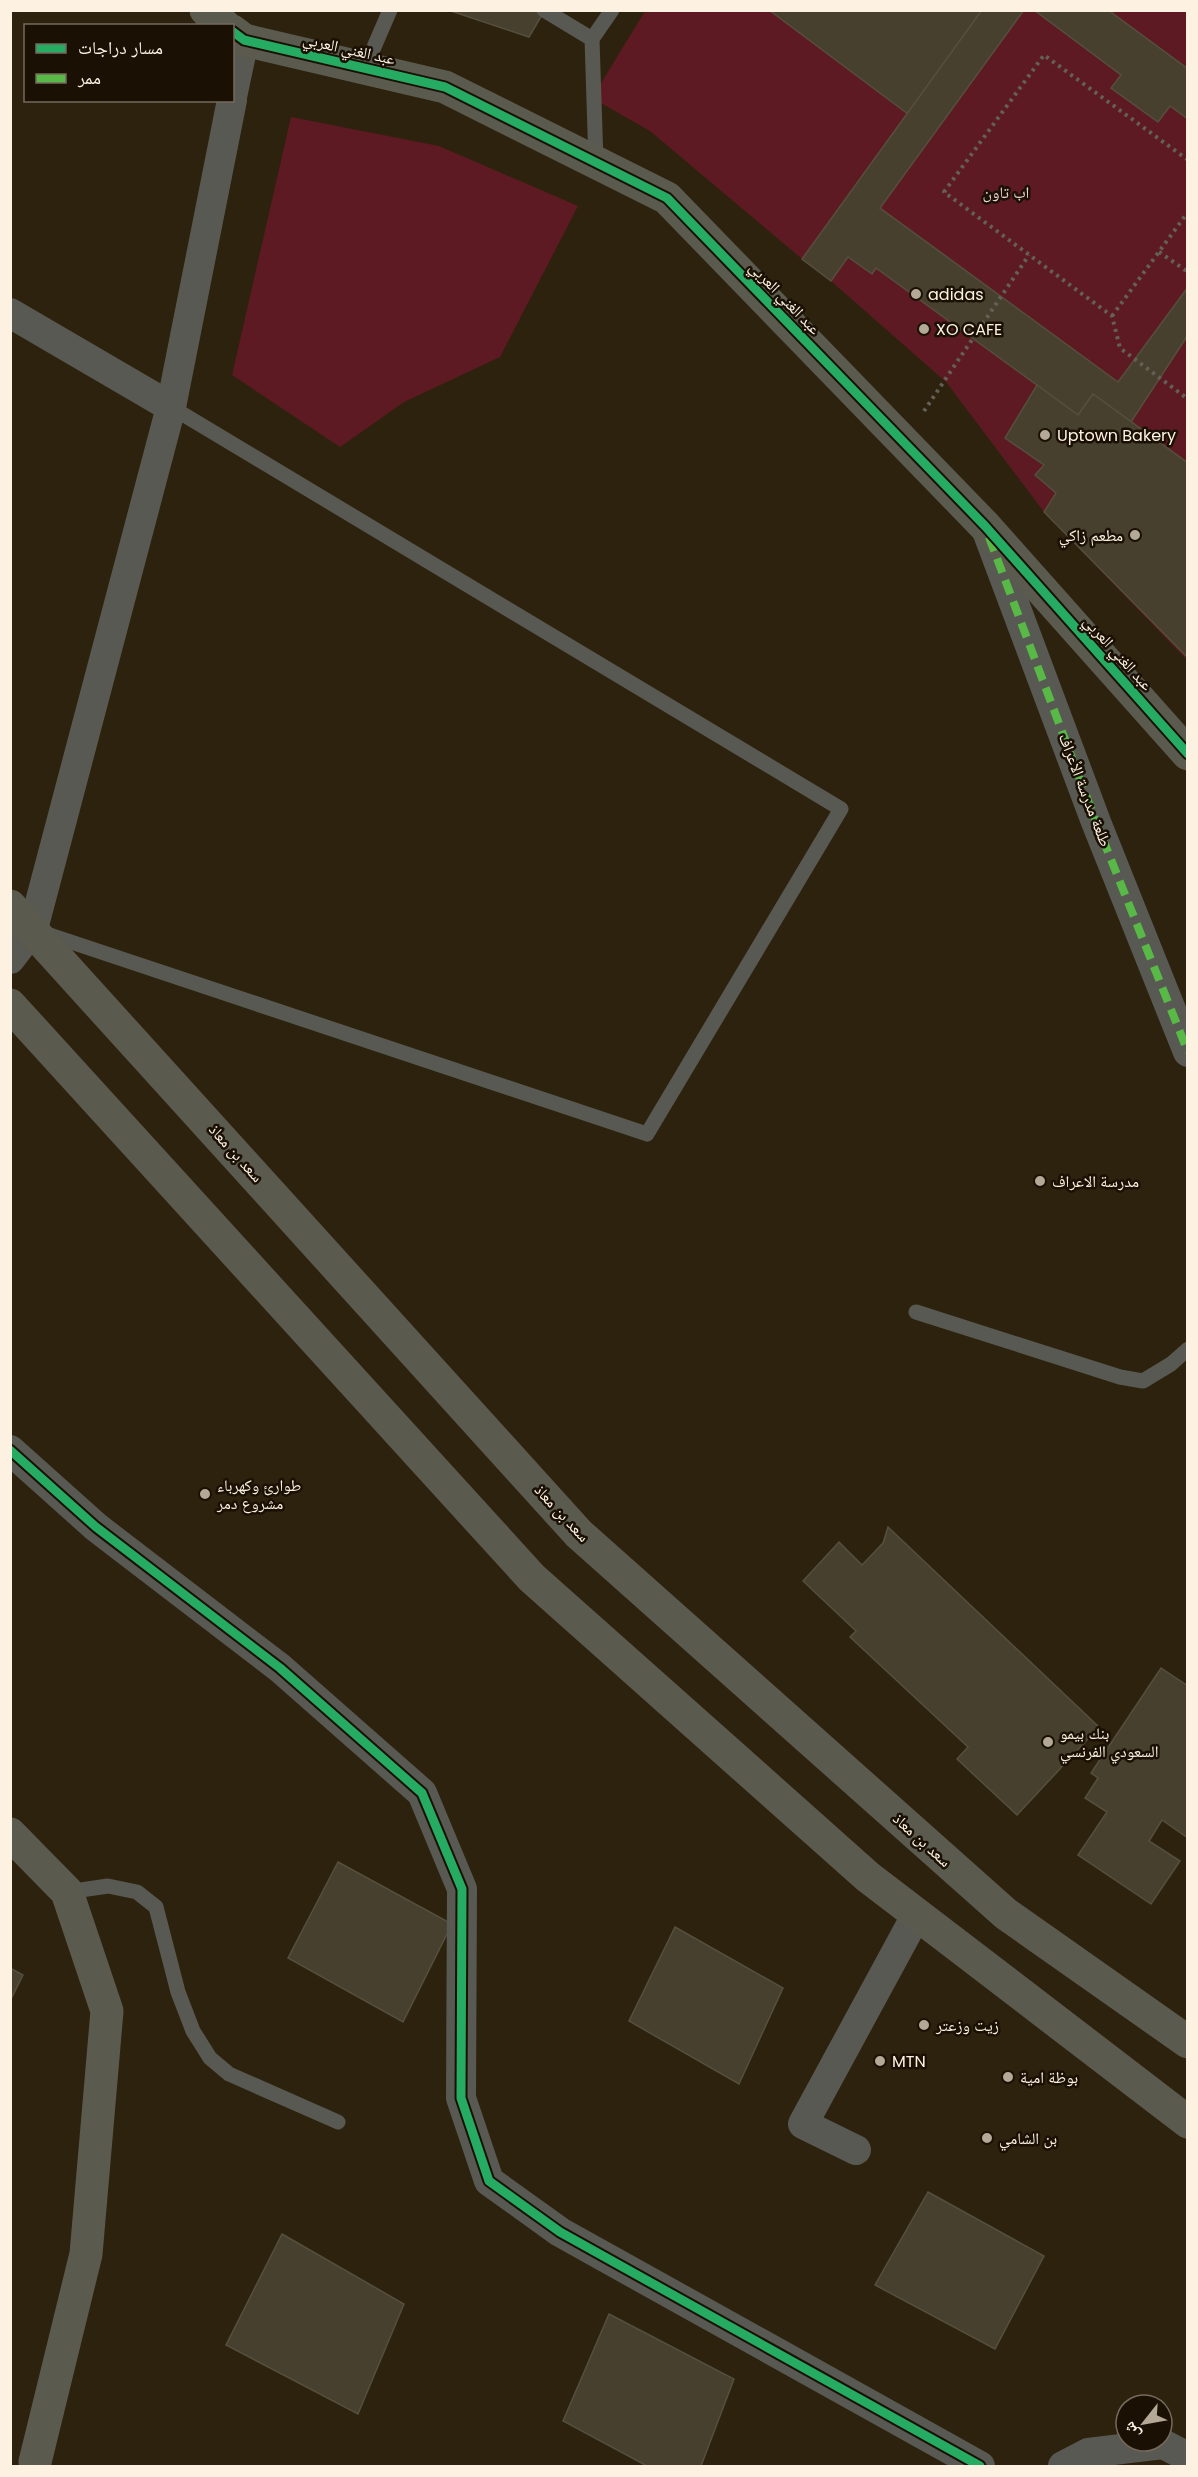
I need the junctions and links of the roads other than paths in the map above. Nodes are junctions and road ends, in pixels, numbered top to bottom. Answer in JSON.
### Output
{"nodes":[{"id":1,"x":206,"y":10,"type":"edge"},
{"id":2,"x":390,"y":10,"type":"edge"},
{"id":3,"x":544,"y":10,"type":"edge"},
{"id":4,"x":612,"y":10,"type":"edge"},
{"id":5,"x":224,"y":24,"type":"edge"},
{"id":6,"x":234,"y":32,"type":"edge"},
{"id":7,"x":592,"y":39,"type":"junction"},
{"id":8,"x":365,"y":68,"type":"junction"},
{"id":9,"x":231,"y":102,"type":"edge"},
{"id":10,"x":596,"y":162,"type":"junction"},
{"id":11,"x":10,"y":313,"type":"edge"},
{"id":12,"x":171,"y":407,"type":"junction"},
{"id":13,"x":986,"y":526,"type":"junction"},
{"id":14,"x":1188,"y":754,"type":"edge"},
{"id":15,"x":22,"y":918,"type":"edge"},
{"id":16,"x":10,"y":959,"type":"edge"},
{"id":17,"x":10,"y":1005,"type":"edge"},
{"id":18,"x":1188,"y":1052,"type":"edge"},
{"id":19,"x":916,"y":1312,"type":"dead end"},
{"id":20,"x":1188,"y":1349,"type":"edge"},
{"id":21,"x":10,"y":1450,"type":"edge"},
{"id":22,"x":10,"y":1834,"type":"edge"},
{"id":23,"x":67,"y":1892,"type":"junction"},
{"id":24,"x":917,"y":1914,"type":"junction"},
{"id":25,"x":1188,"y":2042,"type":"edge"},
{"id":26,"x":338,"y":2122,"type":"dead end"},
{"id":27,"x":1188,"y":2122,"type":"edge"},
{"id":28,"x":856,"y":2150,"type":"dead end"},
{"id":29,"x":1188,"y":2457,"type":"edge"},
{"id":30,"x":30,"y":2459,"type":"edge"},
{"id":31,"x":980,"y":2466,"type":"edge"},
{"id":32,"x":1063,"y":2466,"type":"edge"}],
"edges":[{"from":1,"to":5,"type":"main road"},
{"from":2,"to":8,"type":"lane"},
{"from":3,"to":7,"type":"lane"},
{"from":4,"to":7,"type":"lane"},
{"from":6,"to":8,"type":"main road","name":"عبد الغني العربي"},
{"from":7,"to":10,"type":"lane"},
{"from":8,"to":10,"type":"main road","name":"عبد الغني العربي"},
{"from":9,"to":12,"type":"street"},
{"from":10,"to":13,"type":"main road","name":"عبد الغني العربي"},
{"from":11,"to":12,"type":"street"},
{"from":12,"to":15,"type":"street"},
{"from":12,"to":15,"type":"lane"},
{"from":13,"to":14,"type":"main road","name":"عبد الغني العربي"},
{"from":13,"to":18,"type":"street","name":"طلعة مدرسة الأعراف"},
{"from":15,"to":16,"type":"street"},
{"from":15,"to":25,"type":"main road","name":"سعد بن معاذ"},
{"from":17,"to":24,"type":"main road"},
{"from":19,"to":20,"type":"lane"},
{"from":21,"to":31,"type":"street"},
{"from":22,"to":23,"type":"main road"},
{"from":23,"to":26,"type":"lane"},
{"from":23,"to":30,"type":"main road"},
{"from":24,"to":27,"type":"main road"},
{"from":24,"to":28,"type":"street"},
{"from":29,"to":32,"type":"street"}]}
